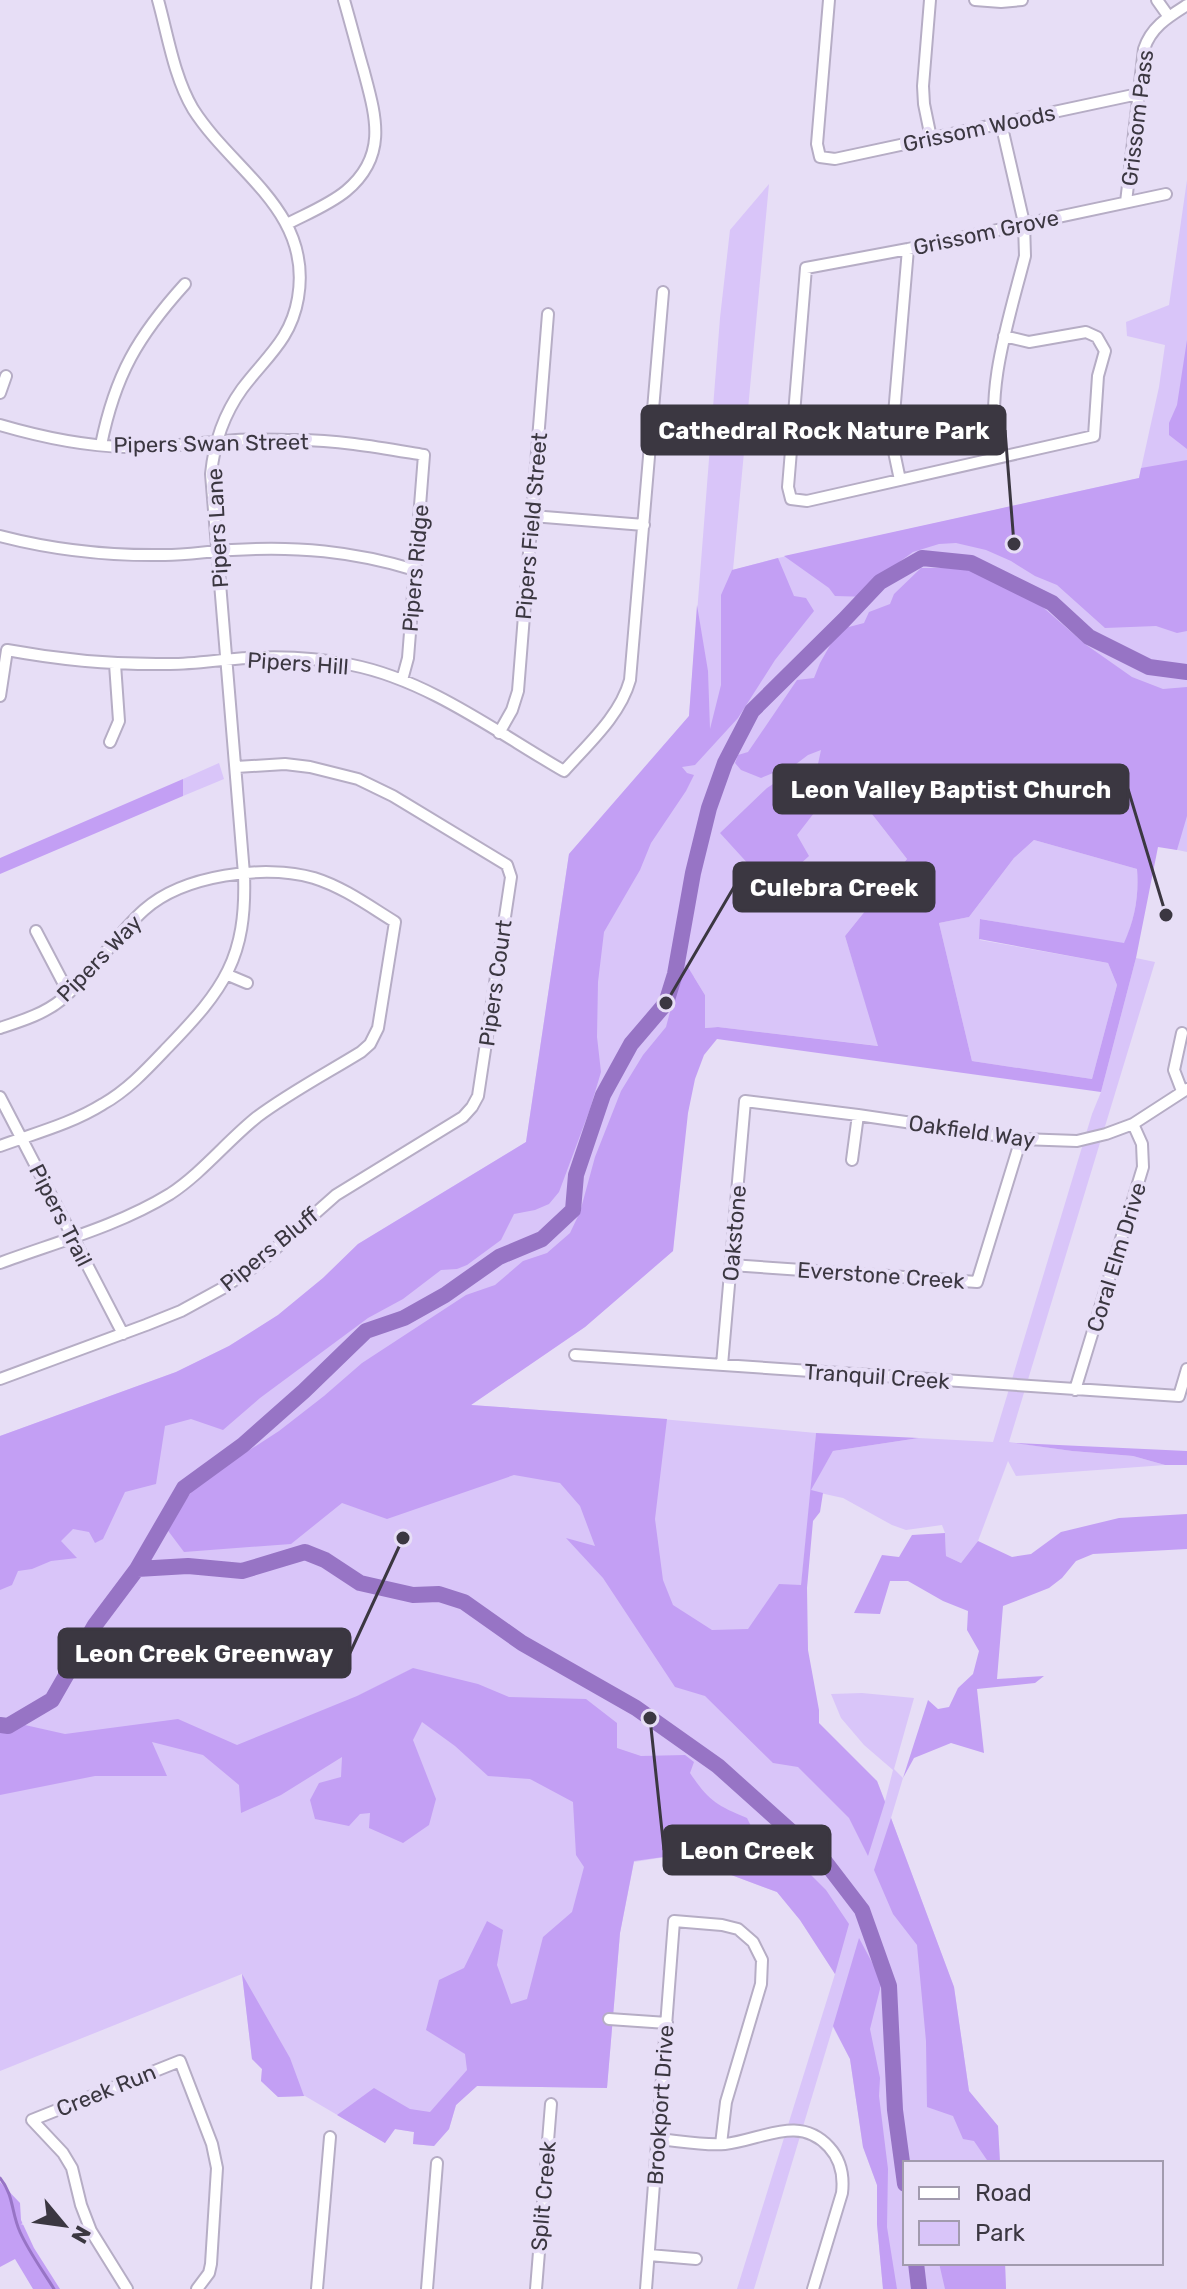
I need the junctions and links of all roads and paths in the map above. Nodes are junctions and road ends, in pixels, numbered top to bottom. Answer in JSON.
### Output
{"nodes":[{"id":1,"x":158,"y":0,"type":"edge"},
{"id":2,"x":344,"y":0,"type":"edge"},
{"id":3,"x":829,"y":0,"type":"edge"},
{"id":4,"x":930,"y":0,"type":"edge"},
{"id":5,"x":975,"y":0,"type":"edge"},
{"id":6,"x":1022,"y":0,"type":"edge"},
{"id":7,"x":1157,"y":0,"type":"edge"},
{"id":8,"x":1187,"y":5,"type":"edge"},
{"id":9,"x":1169,"y":17,"type":"junction"},
{"id":10,"x":1138,"y":94,"type":"junction"},
{"id":11,"x":1001,"y":123,"type":"junction"},
{"id":12,"x":931,"y":138,"type":"junction"},
{"id":13,"x":1166,"y":194,"type":"dead end"},
{"id":14,"x":1126,"y":202,"type":"junction"},
{"id":15,"x":1024,"y":223,"type":"junction"},
{"id":16,"x":287,"y":224,"type":"junction"},
{"id":17,"x":908,"y":249,"type":"junction"},
{"id":18,"x":185,"y":284,"type":"dead end"},
{"id":19,"x":663,"y":292,"type":"dead end"},
{"id":20,"x":548,"y":314,"type":"dead end"},
{"id":21,"x":1004,"y":336,"type":"junction"},
{"id":22,"x":6,"y":376,"type":"dead end"},
{"id":23,"x":0,"y":393,"type":"edge"},
{"id":24,"x":0,"y":425,"type":"edge"},
{"id":25,"x":217,"y":442,"type":"junction"},
{"id":26,"x":101,"y":445,"type":"junction"},
{"id":27,"x":424,"y":455,"type":"joint"},
{"id":28,"x":999,"y":457,"type":"junction"},
{"id":29,"x":900,"y":480,"type":"junction"},
{"id":30,"x":532,"y":516,"type":"junction"},
{"id":31,"x":644,"y":525,"type":"junction"},
{"id":32,"x":0,"y":536,"type":"edge"},
{"id":33,"x":216,"y":551,"type":"junction"},
{"id":34,"x":415,"y":570,"type":"junction"},
{"id":35,"x":227,"y":659,"type":"junction"},
{"id":36,"x":115,"y":664,"type":"junction"},
{"id":37,"x":402,"y":680,"type":"junction"},
{"id":38,"x":0,"y":696,"type":"edge"},
{"id":39,"x":499,"y":733,"type":"junction"},
{"id":40,"x":110,"y":742,"type":"dead end"},
{"id":41,"x":236,"y":767,"type":"junction"},
{"id":42,"x":244,"y":874,"type":"junction"},
{"id":43,"x":143,"y":893,"type":"dead end"},
{"id":44,"x":152,"y":904,"type":"junction"},
{"id":45,"x":36,"y":931,"type":"dead end"},
{"id":46,"x":228,"y":975,"type":"junction"},
{"id":47,"x":247,"y":983,"type":"dead end"},
{"id":48,"x":68,"y":992,"type":"junction"},
{"id":49,"x":0,"y":1028,"type":"edge"},
{"id":50,"x":1182,"y":1033,"type":"dead end"},
{"id":51,"x":1185,"y":1090,"type":"edge"},
{"id":52,"x":0,"y":1097,"type":"edge"},
{"id":53,"x":745,"y":1101,"type":"joint"},
{"id":54,"x":475,"y":1102,"type":"joint"},
{"id":55,"x":858,"y":1115,"type":"junction"},
{"id":56,"x":1133,"y":1124,"type":"junction"},
{"id":57,"x":21,"y":1138,"type":"junction"},
{"id":58,"x":1021,"y":1139,"type":"junction"},
{"id":59,"x":0,"y":1146,"type":"edge"},
{"id":60,"x":852,"y":1160,"type":"dead end"},
{"id":61,"x":72,"y":1237,"type":"junction"},
{"id":62,"x":0,"y":1263,"type":"edge"},
{"id":63,"x":731,"y":1265,"type":"junction"},
{"id":64,"x":123,"y":1334,"type":"junction"},
{"id":65,"x":575,"y":1355,"type":"dead end"},
{"id":66,"x":722,"y":1365,"type":"junction"},
{"id":67,"x":1187,"y":1369,"type":"edge"},
{"id":68,"x":0,"y":1379,"type":"edge"},
{"id":69,"x":1075,"y":1390,"type":"junction"},
{"id":70,"x":609,"y":2019,"type":"dead end"},
{"id":71,"x":667,"y":2023,"type":"junction"},
{"id":72,"x":551,"y":2104,"type":"dead end"},
{"id":73,"x":330,"y":2137,"type":"dead end"},
{"id":74,"x":658,"y":2139,"type":"junction"},
{"id":75,"x":721,"y":2144,"type":"junction"},
{"id":76,"x":437,"y":2163,"type":"dead end"},
{"id":77,"x":649,"y":2255,"type":"junction"},
{"id":78,"x":696,"y":2259,"type":"dead end"},
{"id":79,"x":127,"y":2289,"type":"edge"},
{"id":80,"x":197,"y":2289,"type":"edge"},
{"id":81,"x":317,"y":2289,"type":"edge"},
{"id":82,"x":427,"y":2289,"type":"edge"},
{"id":83,"x":536,"y":2289,"type":"edge"},
{"id":84,"x":646,"y":2289,"type":"edge"},
{"id":85,"x":813,"y":2289,"type":"edge"}],
"edges":[{"from":1,"to":16,"type":"street","name":"Pipers Lane"},
{"from":2,"to":16,"type":"street"},
{"from":3,"to":12,"type":"street","name":"Grissom Woods"},
{"from":4,"to":12,"type":"street"},
{"from":5,"to":6,"type":"street"},
{"from":7,"to":9,"type":"street"},
{"from":8,"to":9,"type":"street","name":"Grissom Pass"},
{"from":9,"to":10,"type":"street","name":"Grissom Pass"},
{"from":10,"to":11,"type":"street","name":"Grissom Woods"},
{"from":10,"to":14,"type":"street","name":"Grissom Pass"},
{"from":11,"to":12,"type":"street","name":"Grissom Woods"},
{"from":11,"to":15,"type":"street"},
{"from":13,"to":14,"type":"street","name":"Grissom Grove"},
{"from":14,"to":15,"type":"street","name":"Grissom Grove"},
{"from":15,"to":17,"type":"street","name":"Grissom Grove"},
{"from":15,"to":21,"type":"street"},
{"from":16,"to":25,"type":"street","name":"Pipers Lane"},
{"from":17,"to":29,"type":"street"},
{"from":17,"to":29,"type":"street","name":"Grissom Grove"},
{"from":18,"to":26,"type":"street"},
{"from":19,"to":31,"type":"street"},
{"from":20,"to":30,"type":"street","name":"Pipers Field Street"},
{"from":21,"to":28,"type":"street"},
{"from":21,"to":28,"type":"street"},
{"from":22,"to":23,"type":"street"},
{"from":24,"to":26,"type":"street","name":"Pipers Swan Street"},
{"from":25,"to":26,"type":"street","name":"Pipers Swan Street"},
{"from":25,"to":27,"type":"street","name":"Pipers Swan Street"},
{"from":25,"to":33,"type":"street","name":"Pipers Lane"},
{"from":27,"to":34,"type":"street","name":"Pipers Ridge"},
{"from":28,"to":29,"type":"street"},
{"from":30,"to":31,"type":"street"},
{"from":30,"to":39,"type":"street","name":"Pipers Field Street"},
{"from":31,"to":39,"type":"street","name":"Pipers Hill"},
{"from":32,"to":33,"type":"street"},
{"from":33,"to":34,"type":"street"},
{"from":33,"to":35,"type":"street","name":"Pipers Lane"},
{"from":34,"to":37,"type":"street","name":"Pipers Ridge"},
{"from":35,"to":36,"type":"street","name":"Pipers Hill"},
{"from":35,"to":37,"type":"street","name":"Pipers Hill"},
{"from":35,"to":41,"type":"street","name":"Pipers Lane"},
{"from":36,"to":38,"type":"street","name":"Pipers Hill"},
{"from":36,"to":40,"type":"street"},
{"from":37,"to":39,"type":"street","name":"Pipers Hill"},
{"from":41,"to":42,"type":"street","name":"Pipers Lane"},
{"from":41,"to":54,"type":"street","name":"Pipers Court"},
{"from":42,"to":44,"type":"street","name":"Pipers Way"},
{"from":42,"to":46,"type":"street","name":"Pipers Lane"},
{"from":42,"to":61,"type":"street","name":"Pipers Way"},
{"from":43,"to":44,"type":"street","name":"Pipers Way"},
{"from":44,"to":48,"type":"street","name":"Pipers Way"},
{"from":45,"to":48,"type":"street"},
{"from":46,"to":47,"type":"street"},
{"from":46,"to":57,"type":"street","name":"Pipers Lane"},
{"from":48,"to":49,"type":"street","name":"Pipers Way"},
{"from":50,"to":51,"type":"street"},
{"from":51,"to":56,"type":"street","name":"Oakfield Way"},
{"from":52,"to":57,"type":"street","name":"Pipers Trail"},
{"from":53,"to":55,"type":"street","name":"Oakfield Way"},
{"from":53,"to":63,"type":"street","name":"Oakstone"},
{"from":54,"to":64,"type":"street","name":"Pipers Bluff"},
{"from":55,"to":58,"type":"street","name":"Oakfield Way"},
{"from":55,"to":60,"type":"street"},
{"from":56,"to":58,"type":"street","name":"Oakfield Way"},
{"from":56,"to":69,"type":"street","name":"Coral Elm Drive"},
{"from":57,"to":59,"type":"street","name":"Pipers Lane"},
{"from":57,"to":61,"type":"street","name":"Pipers Trail"},
{"from":58,"to":63,"type":"street","name":"Everstone Creek"},
{"from":61,"to":62,"type":"street"},
{"from":61,"to":64,"type":"street","name":"Pipers Trail"},
{"from":63,"to":66,"type":"street","name":"Oakstone"},
{"from":64,"to":68,"type":"street","name":"Pipers Bluff"},
{"from":65,"to":66,"type":"street","name":"Tranquil Creek"},
{"from":66,"to":69,"type":"street","name":"Tranquil Creek"},
{"from":67,"to":69,"type":"street","name":"Tranquil Creek"},
{"from":70,"to":71,"type":"street"},
{"from":71,"to":74,"type":"street","name":"Brookport Drive"},
{"from":71,"to":75,"type":"street","name":"Brookport Drive"},
{"from":72,"to":83,"type":"street","name":"Split Creek"},
{"from":73,"to":81,"type":"street"},
{"from":74,"to":75,"type":"street"},
{"from":74,"to":77,"type":"street","name":"Brookport Drive"},
{"from":75,"to":85,"type":"street"},
{"from":76,"to":82,"type":"street"},
{"from":77,"to":78,"type":"street"},
{"from":77,"to":84,"type":"street","name":"Brookport Drive"},
{"from":79,"to":80,"type":"street","name":"Creek Run"}]}
